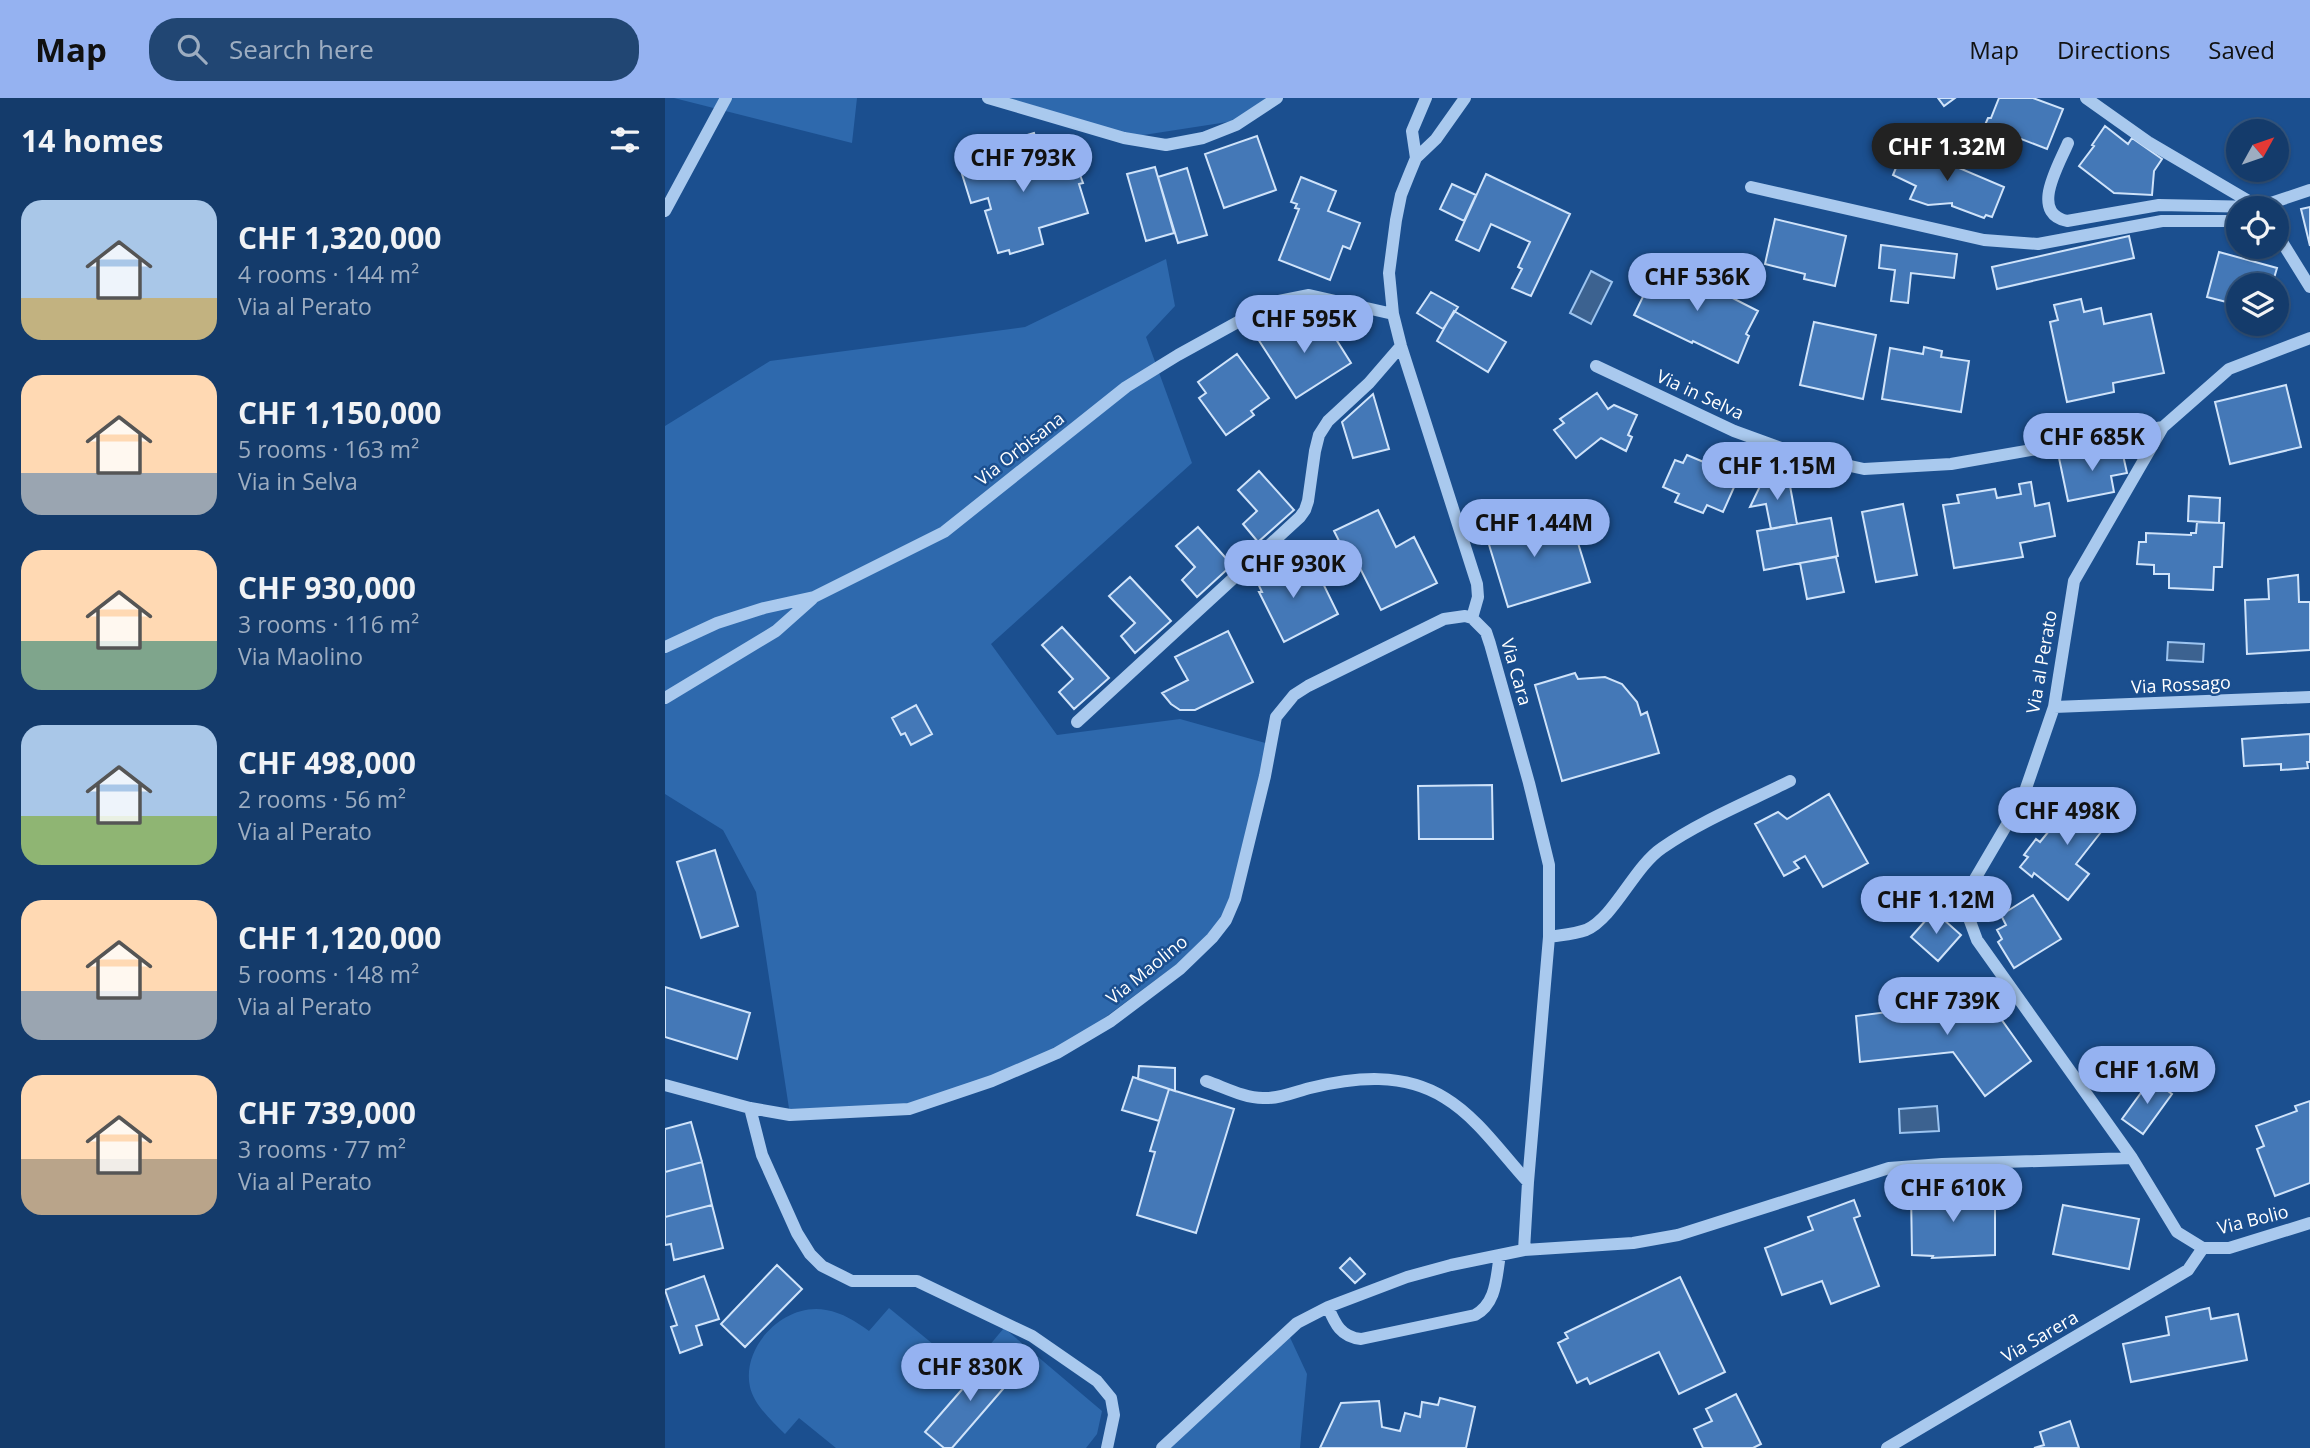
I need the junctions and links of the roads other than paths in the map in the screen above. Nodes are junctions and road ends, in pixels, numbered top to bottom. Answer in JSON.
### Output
{"nodes":[{"id":1,"x":726,"y":98,"type":"edge"},
{"id":2,"x":988,"y":98,"type":"edge"},
{"id":3,"x":1277,"y":98,"type":"edge"},
{"id":4,"x":1426,"y":98,"type":"edge"},
{"id":5,"x":1465,"y":98,"type":"edge"},
{"id":6,"x":2087,"y":98,"type":"edge"},
{"id":7,"x":2068,"y":143,"type":"dead end"},
{"id":8,"x":1416,"y":158,"type":"junction"},
{"id":9,"x":1751,"y":187,"type":"dead end"},
{"id":10,"x":2310,"y":190,"type":"edge"},
{"id":11,"x":2238,"y":196,"type":"edge"},
{"id":12,"x":2289,"y":197,"type":"edge"},
{"id":13,"x":2226,"y":207,"type":"edge"},
{"id":14,"x":665,"y":211,"type":"edge"},
{"id":15,"x":2226,"y":221,"type":"edge"},
{"id":16,"x":2289,"y":253,"type":"edge"},
{"id":17,"x":2310,"y":287,"type":"edge"},
{"id":18,"x":1393,"y":314,"type":"junction"},
{"id":19,"x":2310,"y":338,"type":"edge"},
{"id":20,"x":1401,"y":346,"type":"junction"},
{"id":21,"x":1596,"y":366,"type":"dead end"},
{"id":22,"x":2163,"y":427,"type":"junction"},
{"id":23,"x":814,"y":597,"type":"junction"},
{"id":24,"x":1472,"y":618,"type":"junction"},
{"id":25,"x":665,"y":647,"type":"edge"},
{"id":26,"x":2310,"y":697,"type":"edge"},
{"id":27,"x":665,"y":698,"type":"edge"},
{"id":28,"x":2054,"y":707,"type":"junction"},
{"id":29,"x":1077,"y":722,"type":"dead end"},
{"id":30,"x":1790,"y":781,"type":"dead end"},
{"id":31,"x":1549,"y":937,"type":"junction"},
{"id":32,"x":1206,"y":1081,"type":"dead end"},
{"id":33,"x":665,"y":1085,"type":"edge"},
{"id":34,"x":750,"y":1108,"type":"junction"},
{"id":35,"x":2132,"y":1158,"type":"junction"},
{"id":36,"x":1528,"y":1182,"type":"junction"},
{"id":37,"x":2310,"y":1223,"type":"edge"},
{"id":38,"x":2203,"y":1248,"type":"junction"},
{"id":39,"x":1524,"y":1250,"type":"junction"},
{"id":40,"x":1500,"y":1255,"type":"junction"},
{"id":41,"x":1328,"y":1307,"type":"junction"},
{"id":42,"x":1107,"y":1448,"type":"edge"},
{"id":43,"x":1162,"y":1448,"type":"edge"},
{"id":44,"x":1887,"y":1448,"type":"edge"}],
"edges":[{"from":1,"to":14,"type":"street"},
{"from":2,"to":3,"type":"street"},
{"from":4,"to":8,"type":"street"},
{"from":5,"to":8,"type":"street"},
{"from":6,"to":11,"type":"street"},
{"from":7,"to":13,"type":"street"},
{"from":8,"to":18,"type":"street"},
{"from":9,"to":15,"type":"street"},
{"from":10,"to":12,"type":"street"},
{"from":16,"to":17,"type":"street"},
{"from":18,"to":20,"type":"street"},
{"from":18,"to":23,"type":"street","name":"Via Orbisana"},
{"from":19,"to":22,"type":"street","name":"Via al Perato"},
{"from":20,"to":24,"type":"street"},
{"from":20,"to":29,"type":"street"},
{"from":21,"to":22,"type":"street","name":"Via in Selva"},
{"from":22,"to":28,"type":"street","name":"Via al Perato"},
{"from":23,"to":25,"type":"street","name":"Via Orbisana"},
{"from":23,"to":27,"type":"street"},
{"from":24,"to":31,"type":"street","name":"Via Cara"},
{"from":24,"to":34,"type":"street","name":"Via Maolino"},
{"from":26,"to":28,"type":"street","name":"Via Rossago"},
{"from":28,"to":35,"type":"street","name":"Via al Perato"},
{"from":30,"to":31,"type":"street"},
{"from":31,"to":36,"type":"street","name":"Via Cara"},
{"from":32,"to":36,"type":"street"},
{"from":33,"to":34,"type":"street","name":"Via Maolino"},
{"from":34,"to":42,"type":"street"},
{"from":35,"to":38,"type":"street","name":"Via al Perato"},
{"from":35,"to":39,"type":"street"},
{"from":36,"to":39,"type":"street","name":"Via Cara"},
{"from":37,"to":38,"type":"street","name":"Via Bolio"},
{"from":38,"to":44,"type":"street","name":"Via Sarera"},
{"from":39,"to":40,"type":"street"},
{"from":40,"to":41,"type":"street"},
{"from":40,"to":41,"type":"street"},
{"from":41,"to":43,"type":"street"}]}
